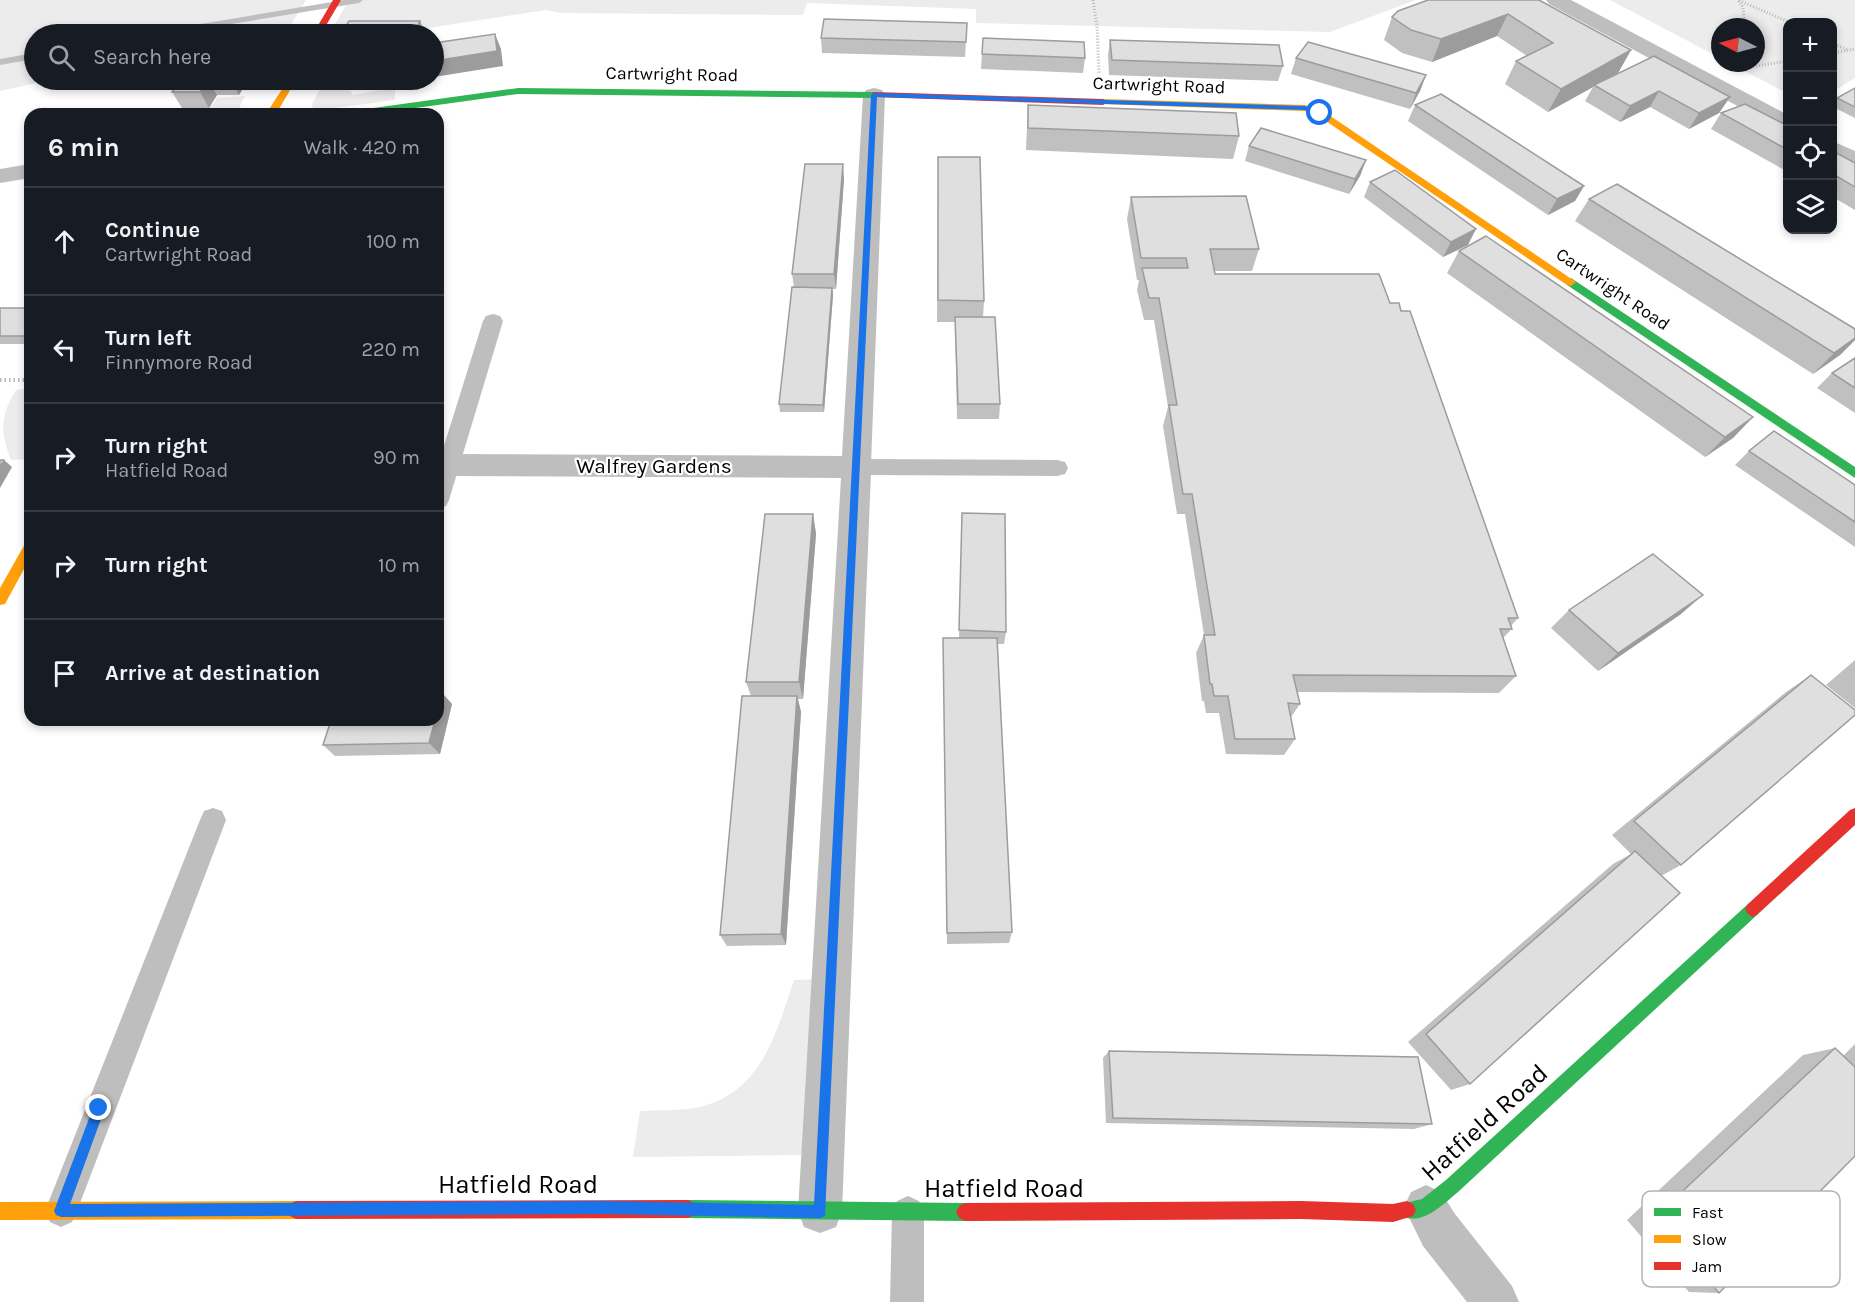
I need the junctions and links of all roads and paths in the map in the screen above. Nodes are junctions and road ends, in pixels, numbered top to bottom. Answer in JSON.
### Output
{"nodes":[{"id":1,"x":337,"y":0,"type":"edge"},
{"id":2,"x":1093,"y":0,"type":"edge"},
{"id":3,"x":1556,"y":0,"type":"edge"},
{"id":4,"x":1744,"y":18,"type":"edge"},
{"id":5,"x":1783,"y":19,"type":"edge"},
{"id":6,"x":323,"y":24,"type":"edge"},
{"id":7,"x":1837,"y":45,"type":"edge"},
{"id":8,"x":1855,"y":49,"type":"edge"},
{"id":9,"x":1849,"y":50,"type":"junction"},
{"id":10,"x":1837,"y":52,"type":"edge"},
{"id":11,"x":1783,"y":62,"type":"edge"},
{"id":12,"x":1765,"y":65,"type":"edge"},
{"id":13,"x":286,"y":90,"type":"edge"},
{"id":14,"x":874,"y":95,"type":"junction"},
{"id":15,"x":1100,"y":100,"type":"junction"},
{"id":16,"x":275,"y":108,"type":"edge"},
{"id":17,"x":395,"y":108,"type":"edge"},
{"id":18,"x":1783,"y":121,"type":"edge"},
{"id":19,"x":1837,"y":150,"type":"edge"},
{"id":20,"x":1855,"y":160,"type":"edge"},
{"id":21,"x":24,"y":172,"type":"edge"},
{"id":22,"x":0,"y":176,"type":"edge"},
{"id":23,"x":493,"y":321,"type":"dead end"},
{"id":24,"x":0,"y":380,"type":"edge"},
{"id":25,"x":24,"y":380,"type":"edge"},
{"id":26,"x":449,"y":465,"type":"junction"},
{"id":27,"x":858,"y":467,"type":"junction"},
{"id":28,"x":1057,"y":468,"type":"dead end"},
{"id":29,"x":1855,"y":473,"type":"edge"},
{"id":30,"x":444,"y":481,"type":"edge"},
{"id":31,"x":24,"y":557,"type":"edge"},
{"id":32,"x":0,"y":600,"type":"edge"},
{"id":33,"x":1855,"y":815,"type":"edge"},
{"id":34,"x":213,"y":820,"type":"dead end"},
{"id":35,"x":1426,"y":1207,"type":"junction"},
{"id":36,"x":0,"y":1211,"type":"edge"},
{"id":37,"x":61,"y":1211,"type":"junction"},
{"id":38,"x":820,"y":1211,"type":"junction"},
{"id":39,"x":908,"y":1212,"type":"junction"},
{"id":40,"x":907,"y":1302,"type":"edge"},
{"id":41,"x":1496,"y":1302,"type":"edge"}],
"edges":[{"from":1,"to":6,"type":"street"},
{"from":2,"to":15,"type":"path"},
{"from":3,"to":18,"type":"street"},
{"from":4,"to":5,"type":"path"},
{"from":7,"to":9,"type":"path"},
{"from":8,"to":9,"type":"path"},
{"from":9,"to":10,"type":"path"},
{"from":11,"to":12,"type":"path"},
{"from":13,"to":16,"type":"street"},
{"from":14,"to":15,"type":"street","name":"Cartwright Road"},
{"from":14,"to":17,"type":"street","name":"Cartwright Road"},
{"from":14,"to":27,"type":"street"},
{"from":15,"to":29,"type":"street","name":"Cartwright Road"},
{"from":19,"to":20,"type":"street"},
{"from":21,"to":22,"type":"street"},
{"from":23,"to":26,"type":"lane"},
{"from":24,"to":25,"type":"path"},
{"from":26,"to":27,"type":"street","name":"Walfrey Gardens"},
{"from":26,"to":30,"type":"lane"},
{"from":27,"to":28,"type":"lane"},
{"from":27,"to":38,"type":"street"},
{"from":31,"to":32,"type":"street"},
{"from":33,"to":35,"type":"street","name":"Hatfield Road"},
{"from":34,"to":37,"type":"lane"},
{"from":35,"to":39,"type":"street","name":"Hatfield Road"},
{"from":35,"to":41,"type":"street"},
{"from":36,"to":37,"type":"street","name":"Hatfield Road"},
{"from":37,"to":38,"type":"street","name":"Hatfield Road"},
{"from":38,"to":39,"type":"street","name":"Hatfield Road"},
{"from":39,"to":40,"type":"lane"}]}
